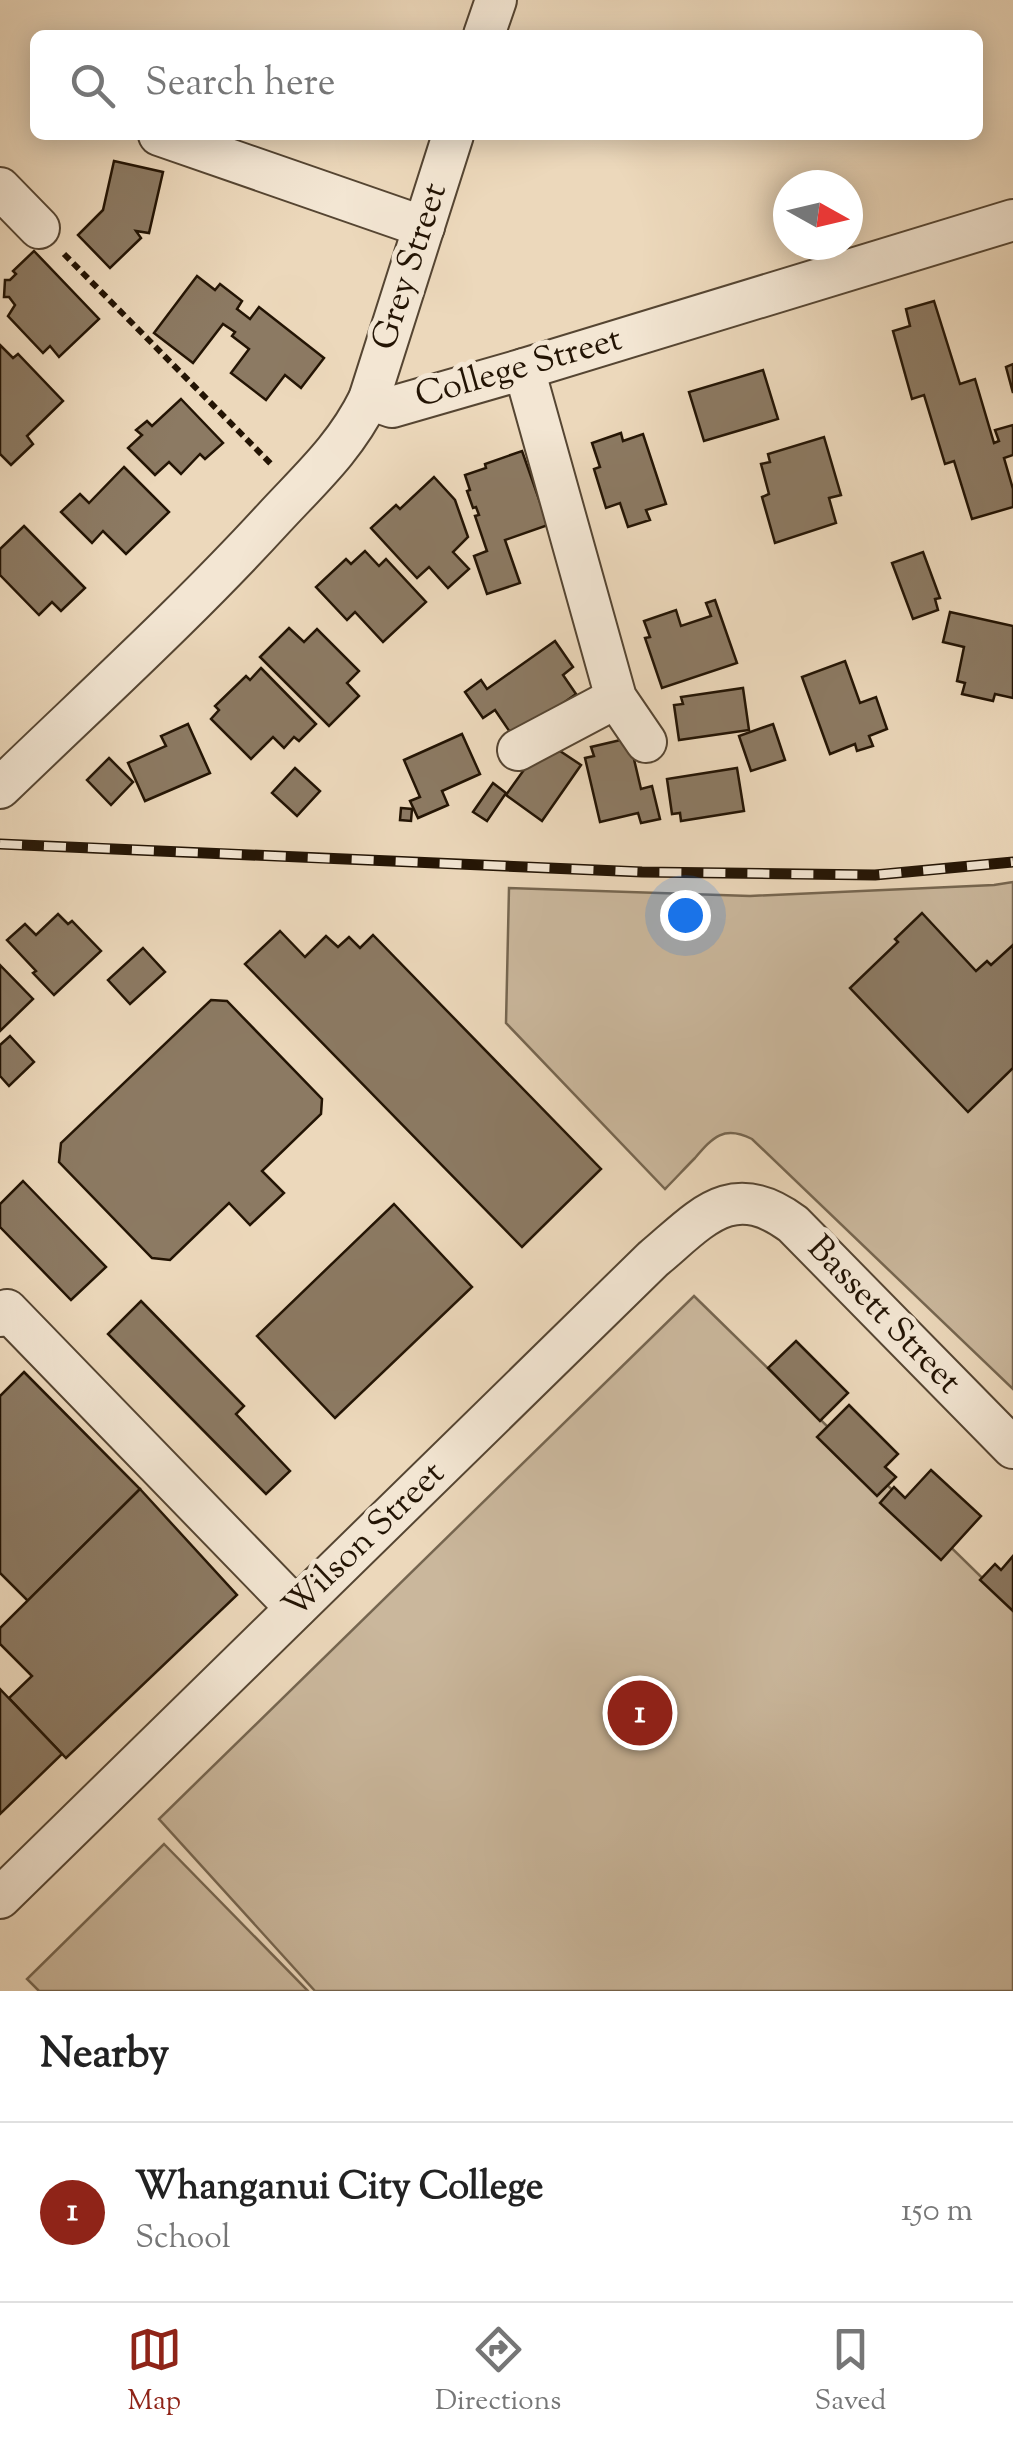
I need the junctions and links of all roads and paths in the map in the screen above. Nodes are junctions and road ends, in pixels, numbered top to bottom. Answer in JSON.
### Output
{"nodes":[{"id":1,"x":173,"y":140,"type":"edge"},
{"id":2,"x":451,"y":140,"type":"edge"},
{"id":3,"x":0,"y":188,"type":"edge"},
{"id":4,"x":1013,"y":220,"type":"edge"},
{"id":5,"x":424,"y":226,"type":"junction"},
{"id":6,"x":39,"y":228,"type":"joint"},
{"id":7,"x":524,"y":370,"type":"junction"},
{"id":8,"x":369,"y":398,"type":"junction"},
{"id":9,"x":298,"y":492,"type":"junction"},
{"id":10,"x":616,"y":698,"type":"junction"},
{"id":11,"x":646,"y":742,"type":"dead end"},
{"id":12,"x":518,"y":750,"type":"dead end"},
{"id":13,"x":0,"y":788,"type":"edge"},
{"id":14,"x":742,"y":1202,"type":"joint"},
{"id":15,"x":0,"y":1316,"type":"edge"},
{"id":16,"x":1013,"y":1448,"type":"edge"},
{"id":17,"x":296,"y":1608,"type":"junction"},
{"id":18,"x":0,"y":1898,"type":"edge"}],
"edges":[{"from":1,"to":5,"type":"street"},
{"from":2,"to":5,"type":"street","name":"Grey Street"},
{"from":3,"to":6,"type":"street"},
{"from":4,"to":7,"type":"street","name":"College Street"},
{"from":5,"to":8,"type":"street","name":"Grey Street"},
{"from":6,"to":9,"type":"path"},
{"from":7,"to":8,"type":"street","name":"College Street"},
{"from":7,"to":10,"type":"street"},
{"from":8,"to":9,"type":"street","name":"College Street"},
{"from":9,"to":13,"type":"street","name":"College Street"},
{"from":10,"to":11,"type":"street"},
{"from":10,"to":12,"type":"street"},
{"from":14,"to":16,"type":"street","name":"Bassett Street"},
{"from":14,"to":17,"type":"street","name":"Wilson Street"},
{"from":15,"to":17,"type":"street"},
{"from":17,"to":18,"type":"street","name":"Wilson Street"}]}
